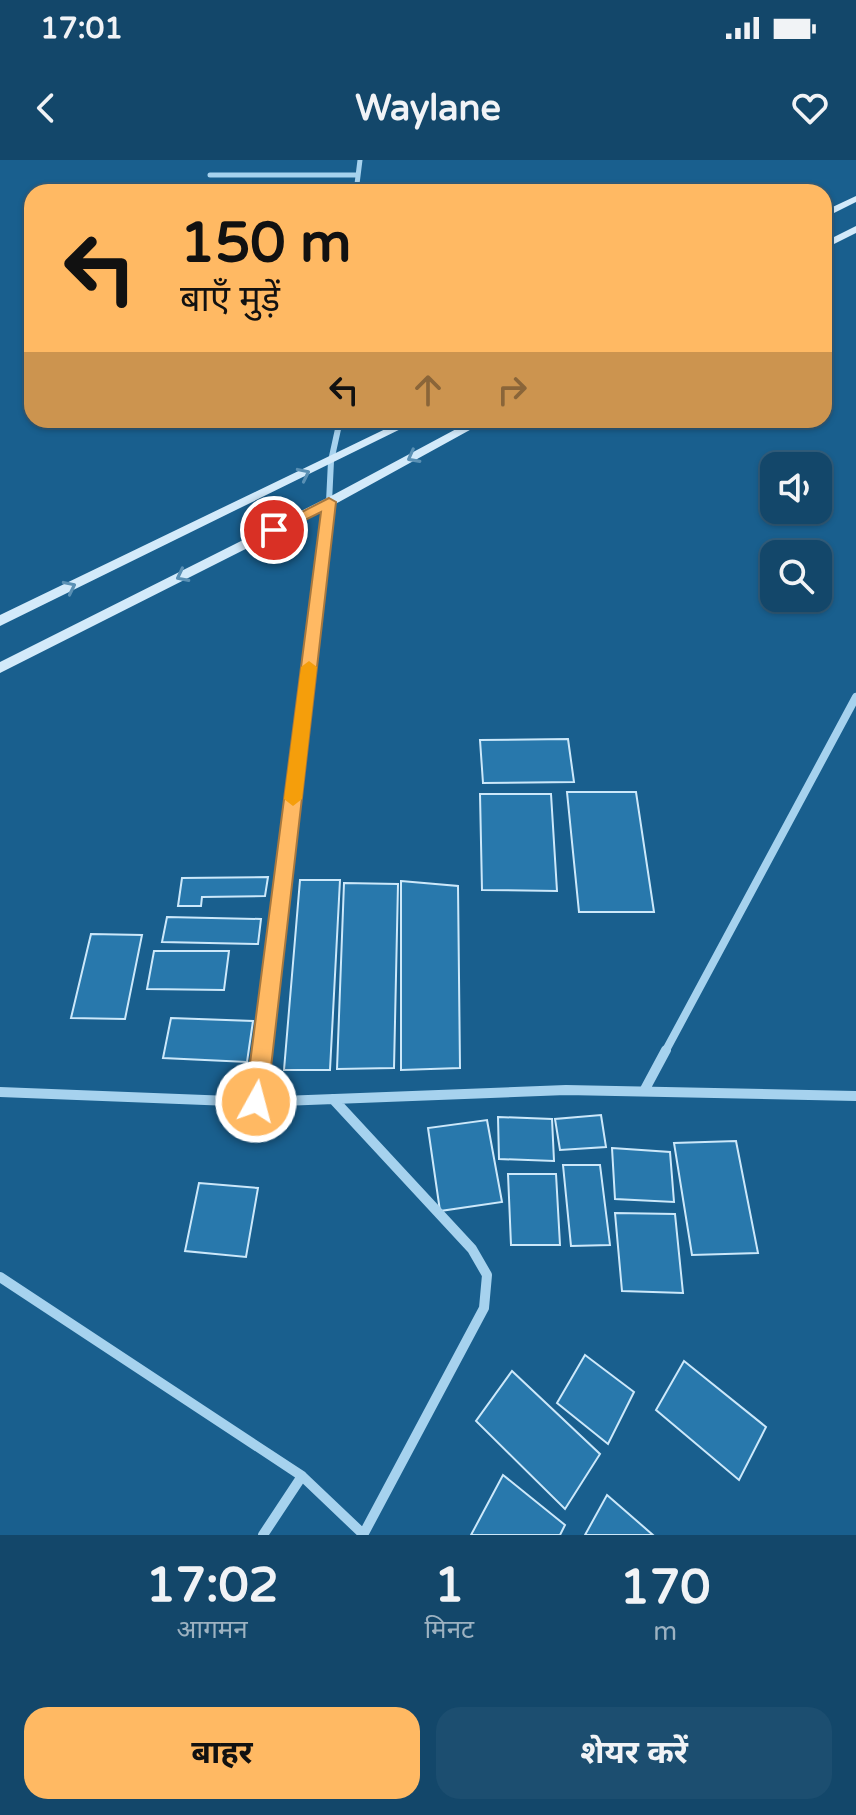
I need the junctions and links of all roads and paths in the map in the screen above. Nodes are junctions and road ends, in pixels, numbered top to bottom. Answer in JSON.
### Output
{"nodes":[{"id":1,"x":360,"y":160,"type":"edge"},
{"id":2,"x":210,"y":175,"type":"dead end"},
{"id":3,"x":357,"y":175,"type":"junction"},
{"id":4,"x":356,"y":184,"type":"edge"},
{"id":5,"x":856,"y":199,"type":"edge"},
{"id":6,"x":832,"y":211,"type":"edge"},
{"id":7,"x":856,"y":229,"type":"edge"},
{"id":8,"x":832,"y":242,"type":"edge"},
{"id":9,"x":338,"y":428,"type":"edge"},
{"id":10,"x":397,"y":428,"type":"edge"},
{"id":11,"x":467,"y":428,"type":"edge"},
{"id":12,"x":331,"y":461,"type":"junction"},
{"id":13,"x":329,"y":502,"type":"junction"},
{"id":14,"x":0,"y":621,"type":"edge"},
{"id":15,"x":0,"y":668,"type":"edge"},
{"id":16,"x":856,"y":697,"type":"edge"},
{"id":17,"x":644,"y":1091,"type":"junction"},
{"id":18,"x":0,"y":1092,"type":"edge"},
{"id":19,"x":856,"y":1096,"type":"edge"},
{"id":20,"x":333,"y":1099,"type":"junction"},
{"id":21,"x":256,"y":1102,"type":"junction"},
{"id":22,"x":0,"y":1277,"type":"edge"},
{"id":23,"x":302,"y":1476,"type":"junction"},
{"id":24,"x":263,"y":1535,"type":"edge"},
{"id":25,"x":363,"y":1535,"type":"edge"}],
"edges":[{"from":1,"to":3,"type":"street"},
{"from":2,"to":3,"type":"street"},
{"from":3,"to":4,"type":"street"},
{"from":5,"to":6,"type":"main road"},
{"from":7,"to":8,"type":"main road"},
{"from":9,"to":12,"type":"street"},
{"from":10,"to":12,"type":"main road"},
{"from":11,"to":13,"type":"main road","one_way":true},
{"from":12,"to":13,"type":"street"},
{"from":14,"to":12,"type":"main road","one_way":true},
{"from":13,"to":15,"type":"main road","one_way":true},
{"from":13,"to":21,"type":"street"},
{"from":16,"to":17,"type":"street"},
{"from":17,"to":19,"type":"street"},
{"from":17,"to":20,"type":"street"},
{"from":18,"to":21,"type":"street"},
{"from":20,"to":21,"type":"street"},
{"from":20,"to":25,"type":"street"},
{"from":22,"to":23,"type":"street"},
{"from":23,"to":24,"type":"street"},
{"from":23,"to":25,"type":"street"}]}
